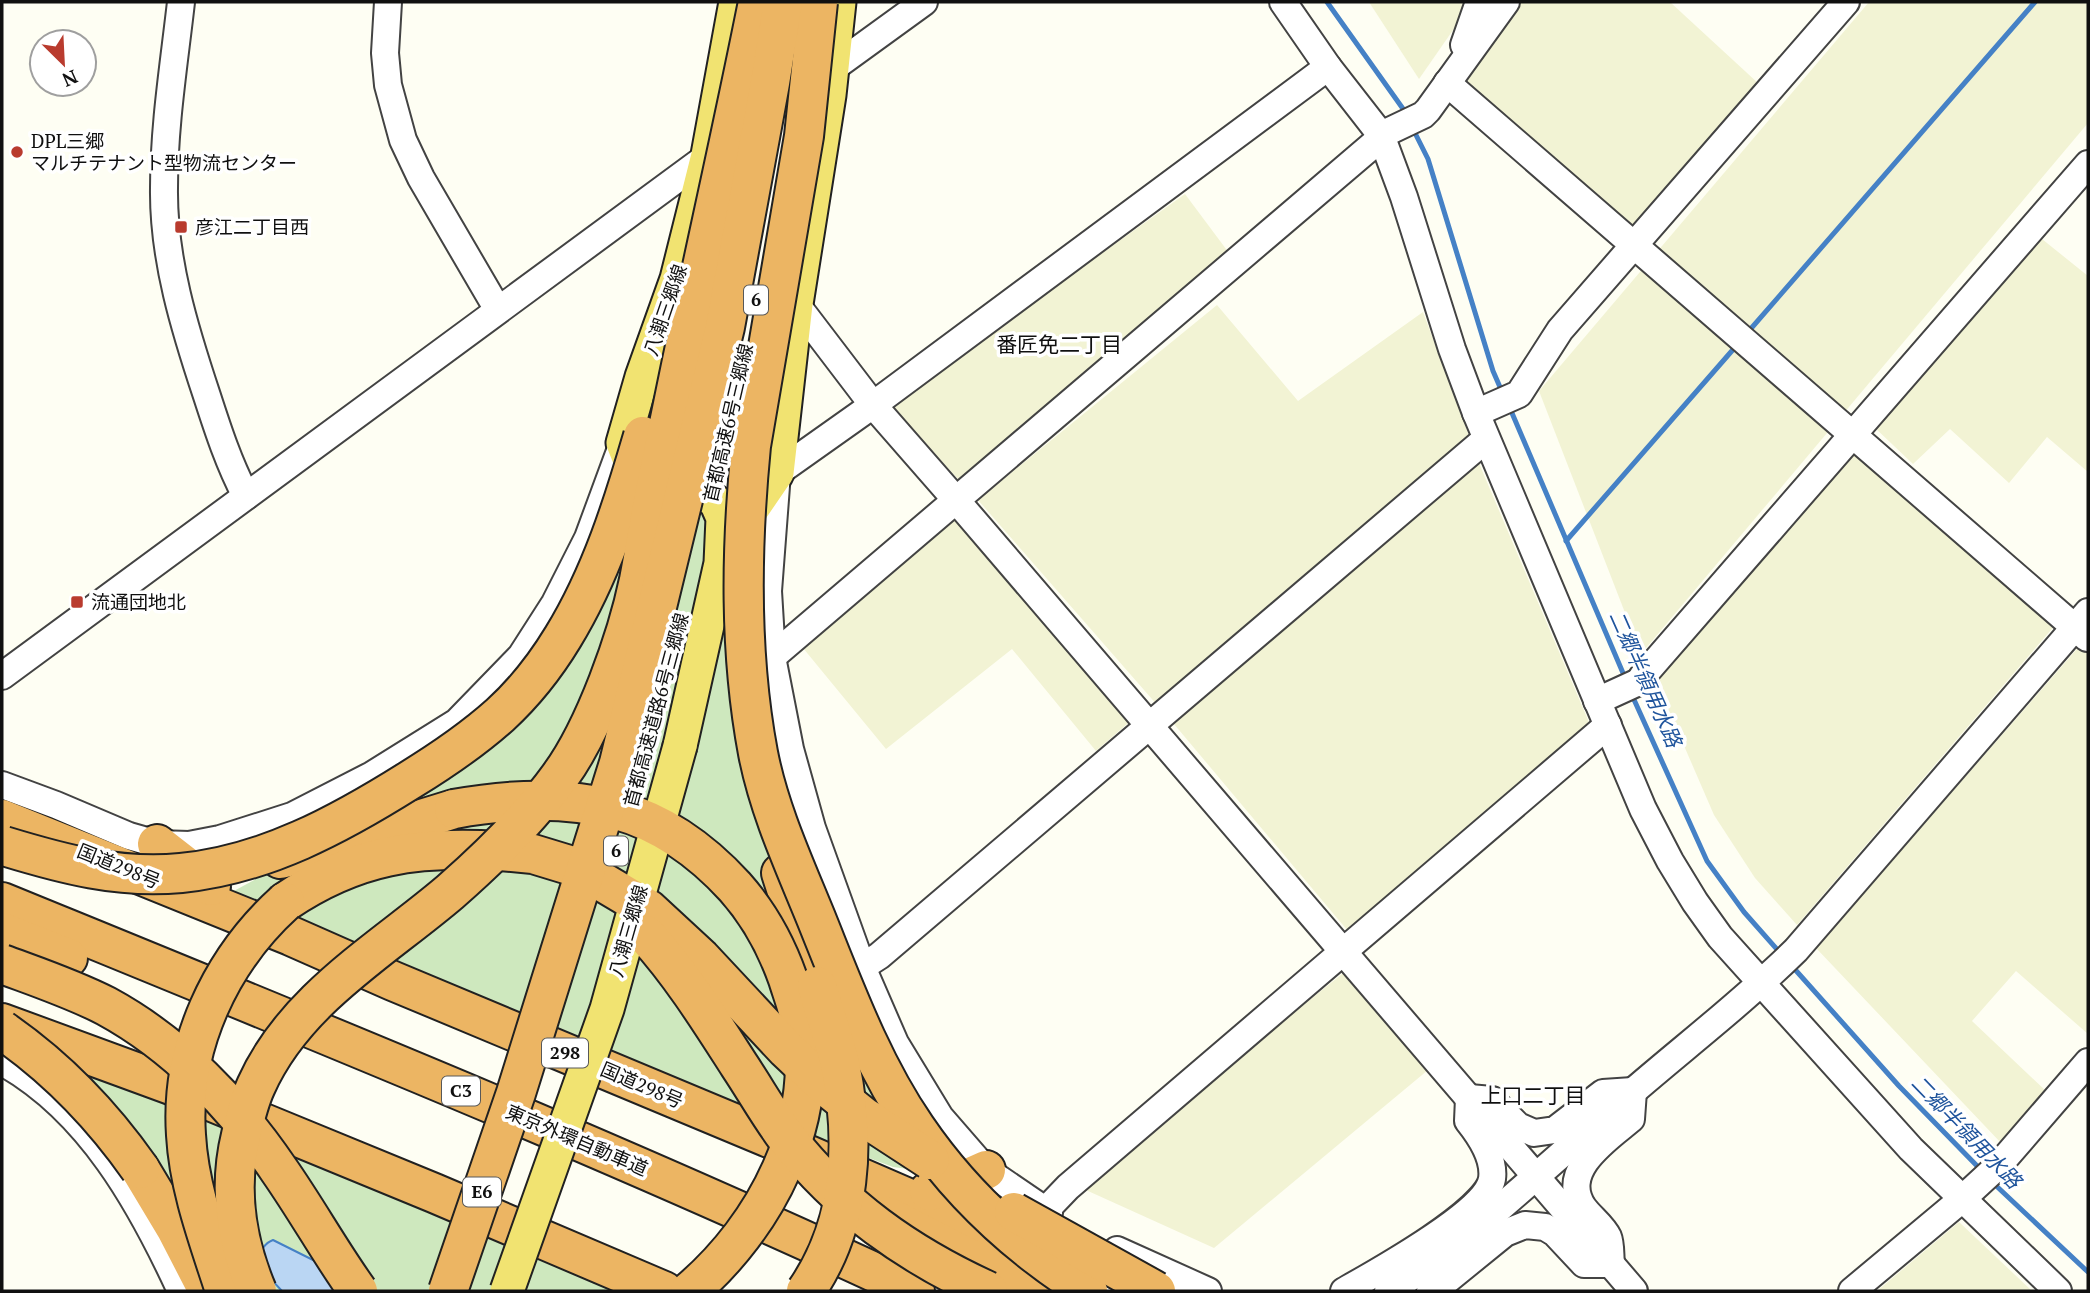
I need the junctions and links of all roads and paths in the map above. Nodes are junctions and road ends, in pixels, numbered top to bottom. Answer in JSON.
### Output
{"nodes":[{"id":1,"x":181,"y":2,"type":"edge"},
{"id":2,"x":388,"y":2,"type":"edge"},
{"id":3,"x":736,"y":2,"type":"edge"},
{"id":4,"x":758,"y":2,"type":"edge"},
{"id":5,"x":783,"y":2,"type":"edge"},
{"id":6,"x":810,"y":2,"type":"edge"},
{"id":7,"x":818,"y":2,"type":"edge"},
{"id":8,"x":839,"y":2,"type":"edge"},
{"id":9,"x":924,"y":2,"type":"edge"},
{"id":10,"x":1283,"y":2,"type":"edge"},
{"id":11,"x":1479,"y":2,"type":"edge"},
{"id":12,"x":1506,"y":2,"type":"edge"},
{"id":13,"x":1846,"y":2,"type":"edge"},
{"id":14,"x":1328,"y":67,"type":"junction"},
{"id":15,"x":833,"y":68,"type":"junction"},
{"id":16,"x":1449,"y":80,"type":"junction"},
{"id":17,"x":1382,"y":136,"type":"junction"},
{"id":18,"x":708,"y":155,"type":"junction"},
{"id":19,"x":2088,"y":164,"type":"edge"},
{"id":20,"x":706,"y":240,"type":"junction"},
{"id":21,"x":1634,"y":246,"type":"junction"},
{"id":22,"x":796,"y":304,"type":"junction"},
{"id":23,"x":498,"y":310,"type":"junction"},
{"id":24,"x":873,"y":405,"type":"junction"},
{"id":25,"x":1476,"y":413,"type":"junction"},
{"id":26,"x":1851,"y":434,"type":"junction"},
{"id":27,"x":1486,"y":439,"type":"junction"},
{"id":28,"x":623,"y":443,"type":"junction"},
{"id":29,"x":777,"y":472,"type":"junction"},
{"id":30,"x":246,"y":496,"type":"junction"},
{"id":31,"x":956,"y":500,"type":"junction"},
{"id":32,"x":721,"y":563,"type":"junction"},
{"id":33,"x":675,"y":593,"type":"junction"},
{"id":34,"x":2084,"y":627,"type":"edge"},
{"id":35,"x":772,"y":657,"type":"junction"},
{"id":36,"x":2,"y":676,"type":"edge"},
{"id":37,"x":1597,"y":701,"type":"junction"},
{"id":38,"x":1150,"y":725,"type":"junction"},
{"id":39,"x":1608,"y":725,"type":"junction"},
{"id":40,"x":2,"y":785,"type":"edge"},
{"id":41,"x":768,"y":792,"type":"junction"},
{"id":42,"x":2,"y":839,"type":"edge"},
{"id":43,"x":158,"y":844,"type":"junction"},
{"id":44,"x":500,"y":851,"type":"junction"},
{"id":45,"x":208,"y":870,"type":"junction"},
{"id":46,"x":2,"y":902,"type":"edge"},
{"id":47,"x":2,"y":932,"type":"edge"},
{"id":48,"x":291,"y":936,"type":"junction"},
{"id":49,"x":1344,"y":953,"type":"junction"},
{"id":50,"x":2,"y":964,"type":"edge"},
{"id":51,"x":862,"y":967,"type":"junction"},
{"id":52,"x":1761,"y":984,"type":"junction"},
{"id":53,"x":2,"y":996,"type":"edge"},
{"id":54,"x":2,"y":1023,"type":"edge"},
{"id":55,"x":2,"y":1030,"type":"edge"},
{"id":56,"x":51,"y":1042,"type":"junction"},
{"id":57,"x":2,"y":1062,"type":"edge"},
{"id":58,"x":2088,"y":1062,"type":"edge"},
{"id":59,"x":171,"y":1085,"type":"junction"},
{"id":60,"x":645,"y":1086,"type":"junction"},
{"id":61,"x":1633,"y":1091,"type":"junction"},
{"id":62,"x":1469,"y":1098,"type":"junction"},
{"id":63,"x":526,"y":1099,"type":"junction"},
{"id":64,"x":76,"y":1121,"type":"junction"},
{"id":65,"x":986,"y":1170,"type":"junction"},
{"id":66,"x":1537,"y":1177,"type":"junction"},
{"id":67,"x":869,"y":1182,"type":"junction"},
{"id":68,"x":1961,"y":1200,"type":"junction"},
{"id":69,"x":1045,"y":1211,"type":"junction"},
{"id":70,"x":1611,"y":1264,"type":"junction"},
{"id":71,"x":181,"y":1291,"type":"edge"},
{"id":72,"x":208,"y":1291,"type":"edge"},
{"id":73,"x":225,"y":1291,"type":"edge"},
{"id":74,"x":257,"y":1291,"type":"edge"},
{"id":75,"x":358,"y":1291,"type":"edge"},
{"id":76,"x":448,"y":1291,"type":"edge"},
{"id":77,"x":476,"y":1291,"type":"edge"},
{"id":78,"x":507,"y":1291,"type":"edge"},
{"id":79,"x":664,"y":1291,"type":"edge"},
{"id":80,"x":690,"y":1291,"type":"edge"},
{"id":81,"x":806,"y":1291,"type":"edge"},
{"id":82,"x":853,"y":1291,"type":"edge"},
{"id":83,"x":915,"y":1291,"type":"edge"},
{"id":84,"x":988,"y":1291,"type":"edge"},
{"id":85,"x":1033,"y":1291,"type":"edge"},
{"id":86,"x":1088,"y":1291,"type":"edge"},
{"id":87,"x":1126,"y":1291,"type":"edge"},
{"id":88,"x":1156,"y":1291,"type":"edge"},
{"id":89,"x":1208,"y":1291,"type":"edge"},
{"id":90,"x":1344,"y":1291,"type":"edge"},
{"id":91,"x":1388,"y":1291,"type":"edge"},
{"id":92,"x":1430,"y":1291,"type":"edge"},
{"id":93,"x":1634,"y":1291,"type":"edge"},
{"id":94,"x":1852,"y":1291,"type":"edge"},
{"id":95,"x":2058,"y":1291,"type":"edge"}],
"edges":[{"from":1,"to":30,"type":"street"},
{"from":2,"to":23,"type":"street"},
{"from":3,"to":18,"type":"main road","name":"八潮三郷線"},
{"from":4,"to":20,"type":"highway","bridge":true},
{"from":5,"to":33,"type":"highway","name":"首都高速6号三郷線","number":"6","bridge":true},
{"from":6,"to":33,"type":"highway","name":"首都高速6号三郷線","number":"6"},
{"from":7,"to":41,"type":"highway","bridge":true},
{"from":8,"to":15,"type":"main road","name":"八潮三郷線"},
{"from":9,"to":15,"type":"street"},
{"from":10,"to":14,"type":"street"},
{"from":11,"to":16,"type":"street"},
{"from":12,"to":16,"type":"street"},
{"from":13,"to":21,"type":"street"},
{"from":14,"to":17,"type":"street"},
{"from":14,"to":24,"type":"street"},
{"from":15,"to":18,"type":"street"},
{"from":15,"to":22,"type":"main road","name":"八潮三郷線"},
{"from":16,"to":17,"type":"street"},
{"from":16,"to":21,"type":"street"},
{"from":17,"to":25,"type":"street"},
{"from":17,"to":31,"type":"street"},
{"from":18,"to":23,"type":"street"},
{"from":18,"to":28,"type":"main road","name":"八潮三郷線"},
{"from":19,"to":26,"type":"street"},
{"from":20,"to":45,"type":"highway","bridge":true},
{"from":20,"to":74,"type":"highway","bridge":true},
{"from":21,"to":25,"type":"street"},
{"from":21,"to":26,"type":"street"},
{"from":22,"to":24,"type":"street"},
{"from":22,"to":29,"type":"main road","name":"八潮三郷線"},
{"from":23,"to":30,"type":"street"},
{"from":24,"to":29,"type":"street"},
{"from":24,"to":31,"type":"street"},
{"from":25,"to":27,"type":"street"},
{"from":26,"to":34,"type":"street"},
{"from":26,"to":37,"type":"street"},
{"from":27,"to":37,"type":"street"},
{"from":27,"to":38,"type":"street"},
{"from":28,"to":32,"type":"main road","name":"八潮三郷線"},
{"from":28,"to":43,"type":"street"},
{"from":29,"to":32,"type":"main road","name":"八潮三郷線"},
{"from":29,"to":35,"type":"street"},
{"from":30,"to":36,"type":"street"},
{"from":31,"to":35,"type":"street"},
{"from":31,"to":38,"type":"street"},
{"from":32,"to":78,"type":"main road","name":"八潮三郷線","bridge":true},
{"from":33,"to":63,"type":"highway","name":"首都高速道路6号三郷線","number":"6","bridge":true},
{"from":34,"to":52,"type":"street"},
{"from":35,"to":51,"type":"street"},
{"from":37,"to":39,"type":"street"},
{"from":38,"to":49,"type":"street"},
{"from":38,"to":51,"type":"street"},
{"from":39,"to":49,"type":"street"},
{"from":39,"to":52,"type":"street"},
{"from":40,"to":43,"type":"street"},
{"from":41,"to":81,"type":"highway","bridge":true},
{"from":41,"to":86,"type":"highway","bridge":true},
{"from":42,"to":45,"type":"highway","bridge":true},
{"from":42,"to":48,"type":"highway","name":"国道298号","number":"298"},
{"from":43,"to":48,"type":"highway"},
{"from":44,"to":73,"type":"highway","bridge":true},
{"from":44,"to":84,"type":"highway","bridge":true},
{"from":44,"to":88,"type":"highway","bridge":true},
{"from":45,"to":80,"type":"highway","bridge":true},
{"from":46,"to":83,"type":"highway","name":"東京外環自動車道","number":"C3"},
{"from":47,"to":82,"type":"highway","name":"東京外環自動車道","number":"C3"},
{"from":48,"to":60,"type":"highway","name":"国道298号","number":"298"},
{"from":49,"to":62,"type":"street"},
{"from":49,"to":69,"type":"street"},
{"from":50,"to":75,"type":"highway","bridge":true},
{"from":51,"to":65,"type":"street"},
{"from":52,"to":61,"type":"street"},
{"from":52,"to":68,"type":"street"},
{"from":53,"to":59,"type":"highway"},
{"from":54,"to":56,"type":"highway"},
{"from":55,"to":72,"type":"highway","bridge":true},
{"from":56,"to":59,"type":"highway"},
{"from":56,"to":64,"type":"highway"},
{"from":57,"to":64,"type":"street"},
{"from":58,"to":68,"type":"street"},
{"from":59,"to":79,"type":"highway"},
{"from":60,"to":67,"type":"highway","name":"国道298号","number":"298"},
{"from":60,"to":85,"type":"highway"},
{"from":61,"to":62,"type":"street"},
{"from":61,"to":66,"type":"street"},
{"from":61,"to":70,"type":"street"},
{"from":62,"to":66,"type":"street"},
{"from":62,"to":90,"type":"street"},
{"from":63,"to":76,"type":"highway","number":"E6","bridge":true},
{"from":63,"to":77,"type":"highway","number":"E6"},
{"from":64,"to":71,"type":"street"},
{"from":65,"to":67,"type":"highway"},
{"from":65,"to":69,"type":"street"},
{"from":66,"to":70,"type":"street"},
{"from":66,"to":91,"type":"street"},
{"from":67,"to":87,"type":"highway","name":"国道298号","number":"298"},
{"from":68,"to":94,"type":"street"},
{"from":68,"to":95,"type":"street"},
{"from":69,"to":89,"type":"street"},
{"from":70,"to":92,"type":"street"},
{"from":70,"to":93,"type":"street"}]}
